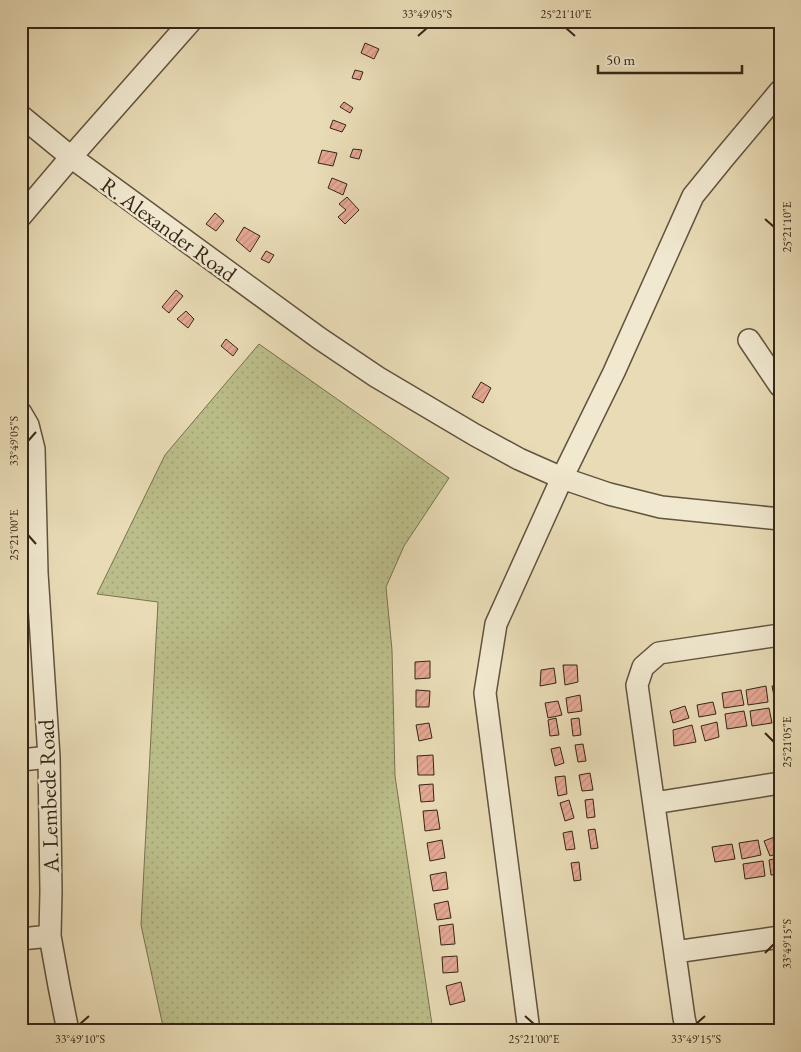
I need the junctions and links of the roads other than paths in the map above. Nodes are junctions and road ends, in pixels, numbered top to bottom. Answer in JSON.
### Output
{"nodes":[{"id":1,"x":191,"y":21,"type":"edge"},
{"id":2,"x":780,"y":91,"type":"edge"},
{"id":3,"x":21,"y":116,"type":"edge"},
{"id":4,"x":71,"y":157,"type":"junction"},
{"id":5,"x":21,"y":216,"type":"edge"},
{"id":6,"x":749,"y":340,"type":"dead end"},
{"id":7,"x":780,"y":386,"type":"edge"},
{"id":8,"x":21,"y":413,"type":"edge"},
{"id":9,"x":562,"y":478,"type":"junction"},
{"id":10,"x":780,"y":519,"type":"edge"},
{"id":11,"x":29,"y":574,"type":"edge"},
{"id":12,"x":780,"y":635,"type":"edge"},
{"id":13,"x":49,"y":757,"type":"junction"},
{"id":14,"x":21,"y":760,"type":"edge"},
{"id":15,"x":780,"y":784,"type":"edge"},
{"id":16,"x":654,"y":803,"type":"junction"},
{"id":17,"x":50,"y":936,"type":"junction"},
{"id":18,"x":780,"y":937,"type":"edge"},
{"id":19,"x":21,"y":939,"type":"edge"},
{"id":20,"x":675,"y":952,"type":"junction"},
{"id":21,"x":68,"y":1031,"type":"edge"},
{"id":22,"x":529,"y":1031,"type":"edge"},
{"id":23,"x":687,"y":1031,"type":"edge"}],
"edges":[{"from":1,"to":4,"type":"street"},
{"from":2,"to":9,"type":"street"},
{"from":3,"to":4,"type":"street","name":"R. Alexander Road"},
{"from":4,"to":5,"type":"street"},
{"from":4,"to":9,"type":"street","name":"R. Alexander Road"},
{"from":6,"to":7,"type":"street"},
{"from":8,"to":11,"type":"street","name":"A. Lembede Road"},
{"from":9,"to":10,"type":"street","name":"R. Alexander Road"},
{"from":9,"to":22,"type":"street"},
{"from":11,"to":13,"type":"street","name":"A. Lembede Road"},
{"from":12,"to":16,"type":"street"},
{"from":13,"to":14,"type":"street"},
{"from":13,"to":17,"type":"street","name":"A. Lembede Road"},
{"from":15,"to":16,"type":"street"},
{"from":16,"to":20,"type":"street"},
{"from":17,"to":19,"type":"street"},
{"from":17,"to":21,"type":"street","name":"A. Lembede Road"},
{"from":18,"to":20,"type":"street"},
{"from":20,"to":23,"type":"street"}]}
